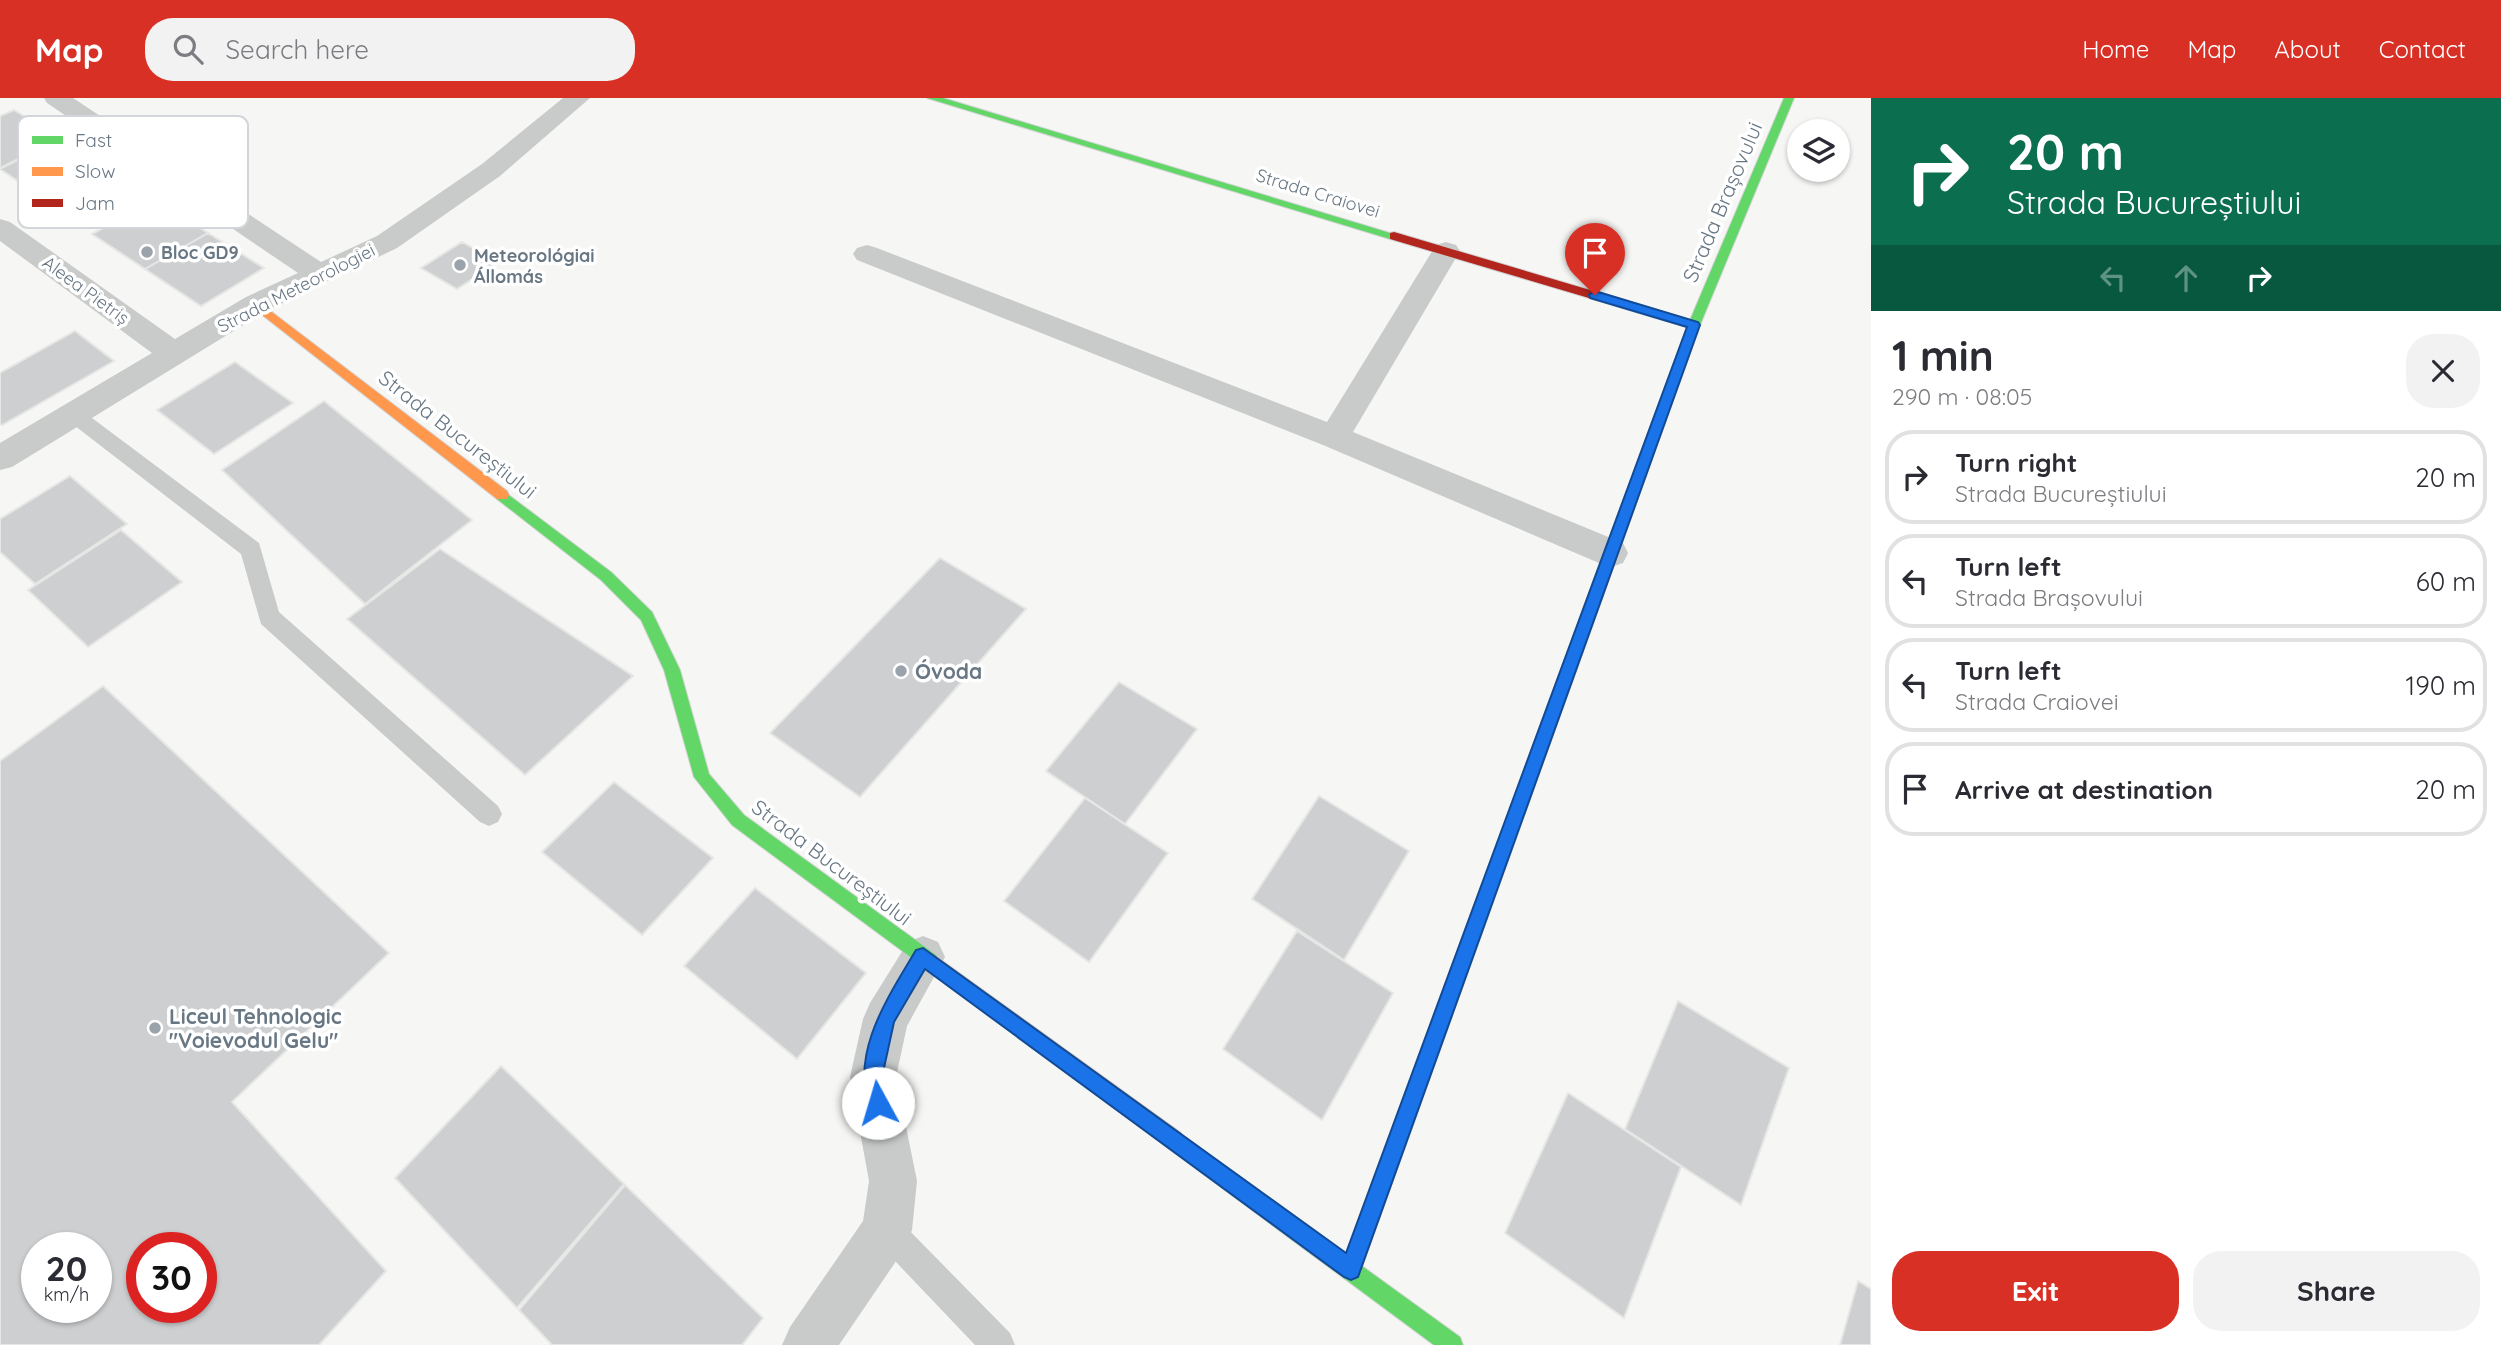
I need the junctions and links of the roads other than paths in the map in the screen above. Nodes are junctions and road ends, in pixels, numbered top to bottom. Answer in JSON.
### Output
{"nodes":[{"id":1,"x":56,"y":98,"type":"edge"},
{"id":2,"x":578,"y":98,"type":"edge"},
{"id":3,"x":932,"y":98,"type":"edge"},
{"id":4,"x":1789,"y":98,"type":"edge"},
{"id":5,"x":83,"y":116,"type":"edge"},
{"id":6,"x":248,"y":226,"type":"edge"},
{"id":7,"x":0,"y":228,"type":"edge"},
{"id":8,"x":1446,"y":251,"type":"junction"},
{"id":9,"x":867,"y":254,"type":"dead end"},
{"id":10,"x":318,"y":273,"type":"junction"},
{"id":11,"x":256,"y":304,"type":"junction"},
{"id":12,"x":1693,"y":325,"type":"junction"},
{"id":13,"x":173,"y":353,"type":"junction"},
{"id":14,"x":74,"y":414,"type":"junction"},
{"id":15,"x":1334,"y":437,"type":"junction"},
{"id":16,"x":0,"y":458,"type":"edge"},
{"id":17,"x":1611,"y":552,"type":"junction"},
{"id":18,"x":489,"y":814,"type":"dead end"},
{"id":19,"x":923,"y":957,"type":"junction"},
{"id":20,"x":887,"y":1230,"type":"junction"},
{"id":21,"x":1351,"y":1269,"type":"junction"},
{"id":22,"x":808,"y":1345,"type":"edge"},
{"id":23,"x":998,"y":1345,"type":"edge"},
{"id":24,"x":1452,"y":1345,"type":"edge"}],
"edges":[{"from":1,"to":5,"type":"street"},
{"from":2,"to":10,"type":"street","name":"Strada Meteorologiei"},
{"from":3,"to":8,"type":"street","name":"Strada Craiovei"},
{"from":4,"to":12,"type":"street","name":"Strada Brașovului"},
{"from":6,"to":10,"type":"street"},
{"from":7,"to":13,"type":"street","name":"Aleea Pietriș"},
{"from":8,"to":12,"type":"street","name":"Strada Craiovei"},
{"from":8,"to":15,"type":"street"},
{"from":9,"to":15,"type":"street"},
{"from":10,"to":11,"type":"street","name":"Strada Meteorologiei"},
{"from":11,"to":13,"type":"street","name":"Strada Meteorologiei"},
{"from":11,"to":19,"type":"street","name":"Strada Bucureștiului"},
{"from":12,"to":17,"type":"street","name":"Strada Brașovului"},
{"from":13,"to":14,"type":"street","name":"Strada Meteorologiei"},
{"from":14,"to":16,"type":"street","name":"Strada Meteorologiei"},
{"from":14,"to":18,"type":"lane"},
{"from":15,"to":17,"type":"street"},
{"from":17,"to":21,"type":"street","name":"Strada Brașovului"},
{"from":19,"to":20,"type":"street"},
{"from":19,"to":21,"type":"street","name":"Strada Bucureștiului"},
{"from":20,"to":22,"type":"street"},
{"from":20,"to":23,"type":"lane"},
{"from":21,"to":24,"type":"street","name":"Strada Bucureștiului"}]}
